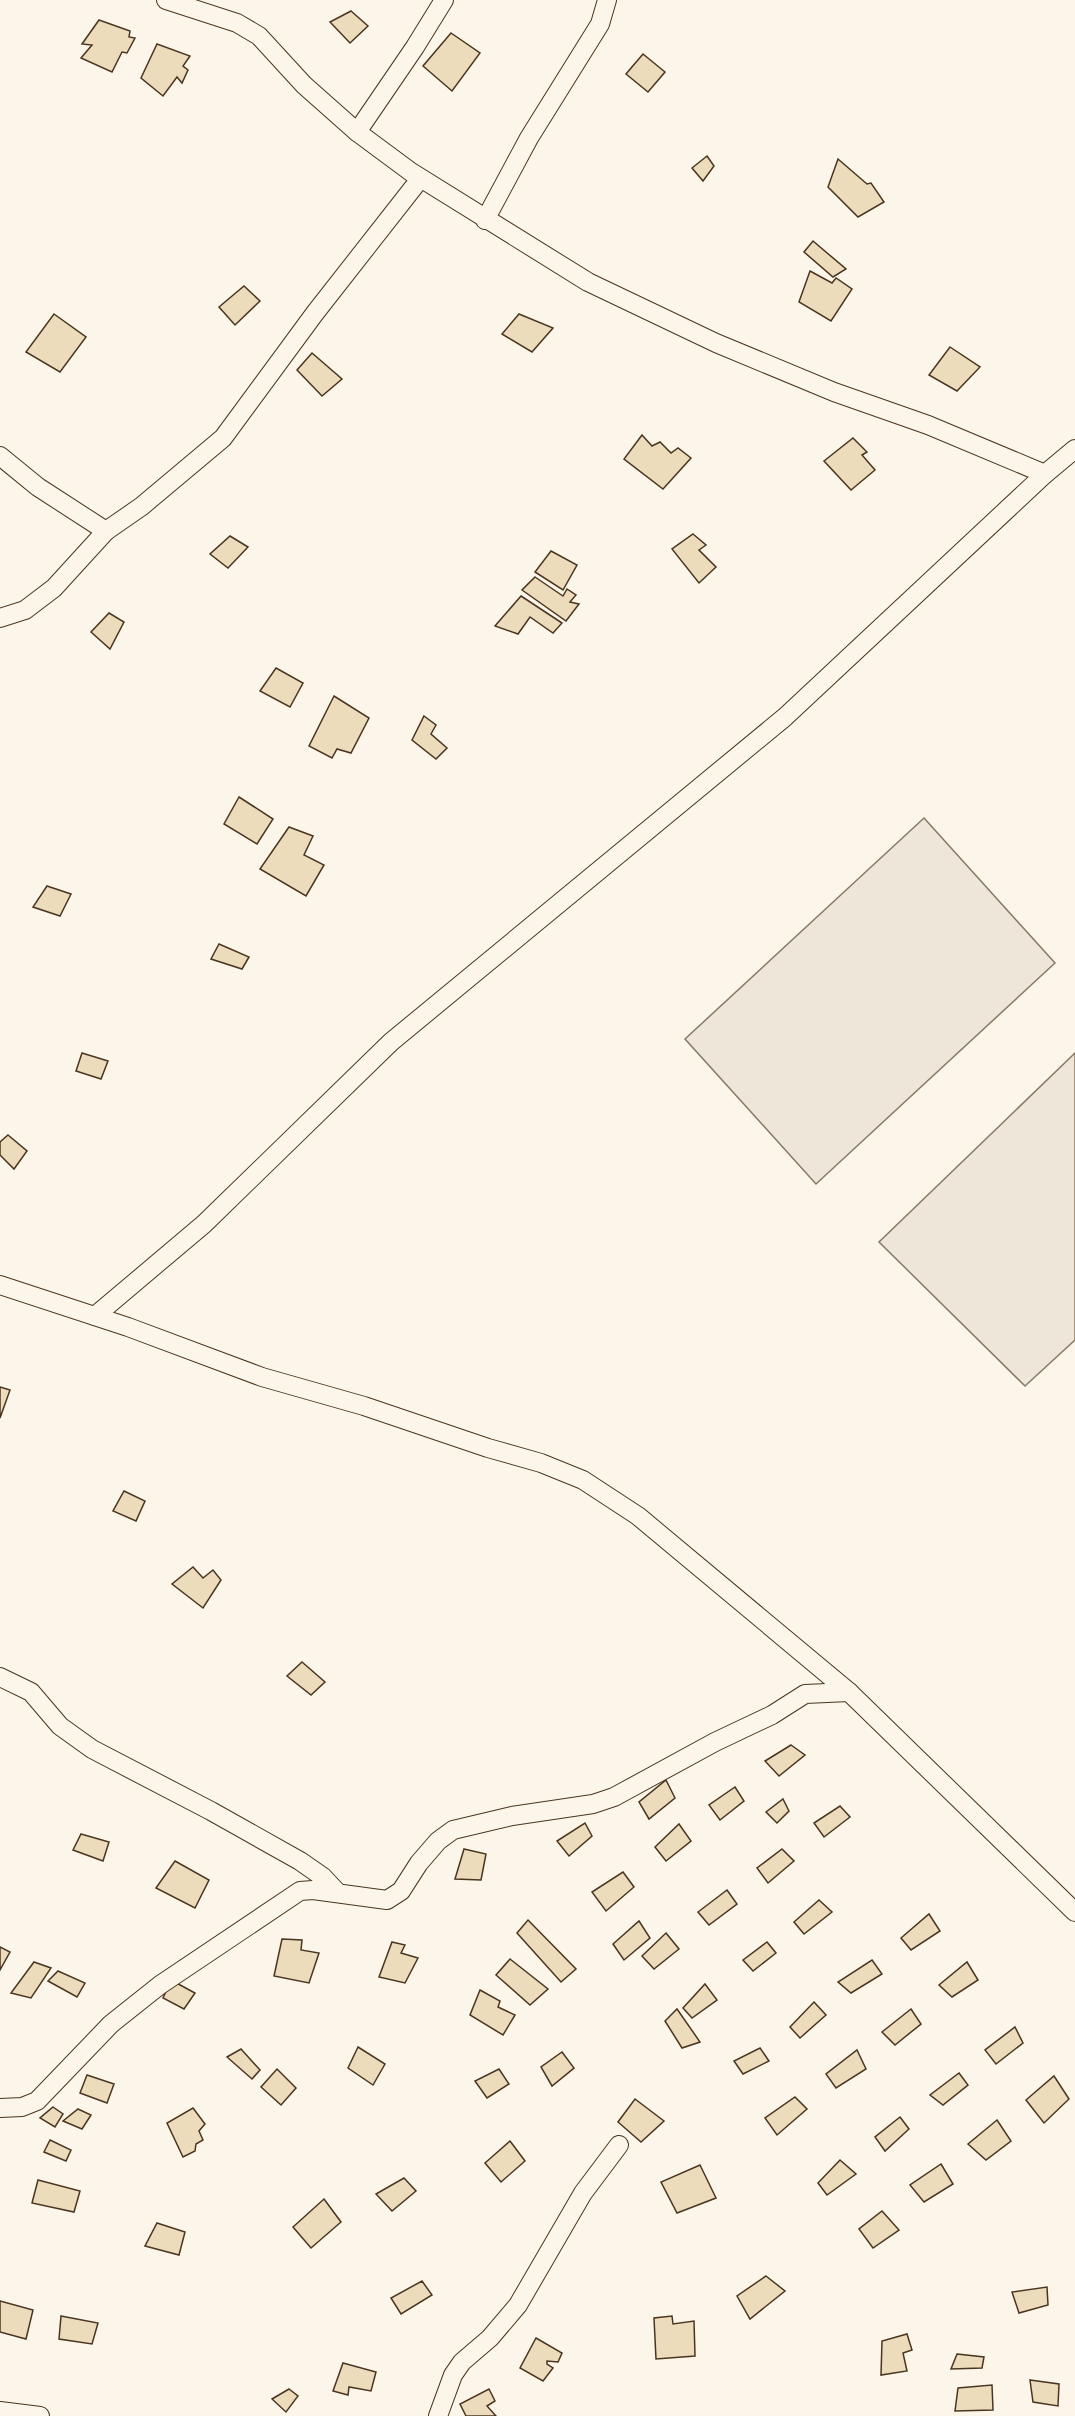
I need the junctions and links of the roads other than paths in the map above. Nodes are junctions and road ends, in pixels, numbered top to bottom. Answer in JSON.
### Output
{"nodes":[{"id":1,"x":166,"y":0,"type":"edge"},
{"id":2,"x":444,"y":0,"type":"edge"},
{"id":3,"x":607,"y":0,"type":"edge"},
{"id":4,"x":357,"y":132,"type":"junction"},
{"id":5,"x":420,"y":179,"type":"junction"},
{"id":6,"x":485,"y":220,"type":"junction"},
{"id":7,"x":1075,"y":449,"type":"edge"},
{"id":8,"x":0,"y":456,"type":"edge"},
{"id":9,"x":1045,"y":474,"type":"junction"},
{"id":10,"x":106,"y":531,"type":"junction"},
{"id":11,"x":0,"y":618,"type":"edge"},
{"id":12,"x":0,"y":1285,"type":"edge"},
{"id":13,"x":95,"y":1316,"type":"junction"},
{"id":14,"x":0,"y":1677,"type":"edge"},
{"id":15,"x":849,"y":1692,"type":"junction"},
{"id":16,"x":337,"y":1892,"type":"junction"},
{"id":17,"x":1075,"y":1912,"type":"edge"},
{"id":18,"x":0,"y":2108,"type":"edge"},
{"id":19,"x":619,"y":2145,"type":"dead end"},
{"id":20,"x":0,"y":2411,"type":"edge"},
{"id":21,"x":39,"y":2416,"type":"edge"},
{"id":22,"x":438,"y":2416,"type":"edge"}],
"edges":[{"from":1,"to":4,"type":"street"},
{"from":2,"to":4,"type":"street"},
{"from":3,"to":6,"type":"street"},
{"from":4,"to":5,"type":"street"},
{"from":5,"to":6,"type":"street"},
{"from":5,"to":10,"type":"street"},
{"from":6,"to":9,"type":"street"},
{"from":7,"to":9,"type":"street"},
{"from":8,"to":10,"type":"street"},
{"from":9,"to":13,"type":"street"},
{"from":10,"to":11,"type":"street"},
{"from":12,"to":13,"type":"street"},
{"from":13,"to":15,"type":"street"},
{"from":14,"to":16,"type":"street"},
{"from":15,"to":16,"type":"street"},
{"from":15,"to":17,"type":"street"},
{"from":16,"to":18,"type":"street"},
{"from":19,"to":22,"type":"street"},
{"from":20,"to":21,"type":"street"}]}
